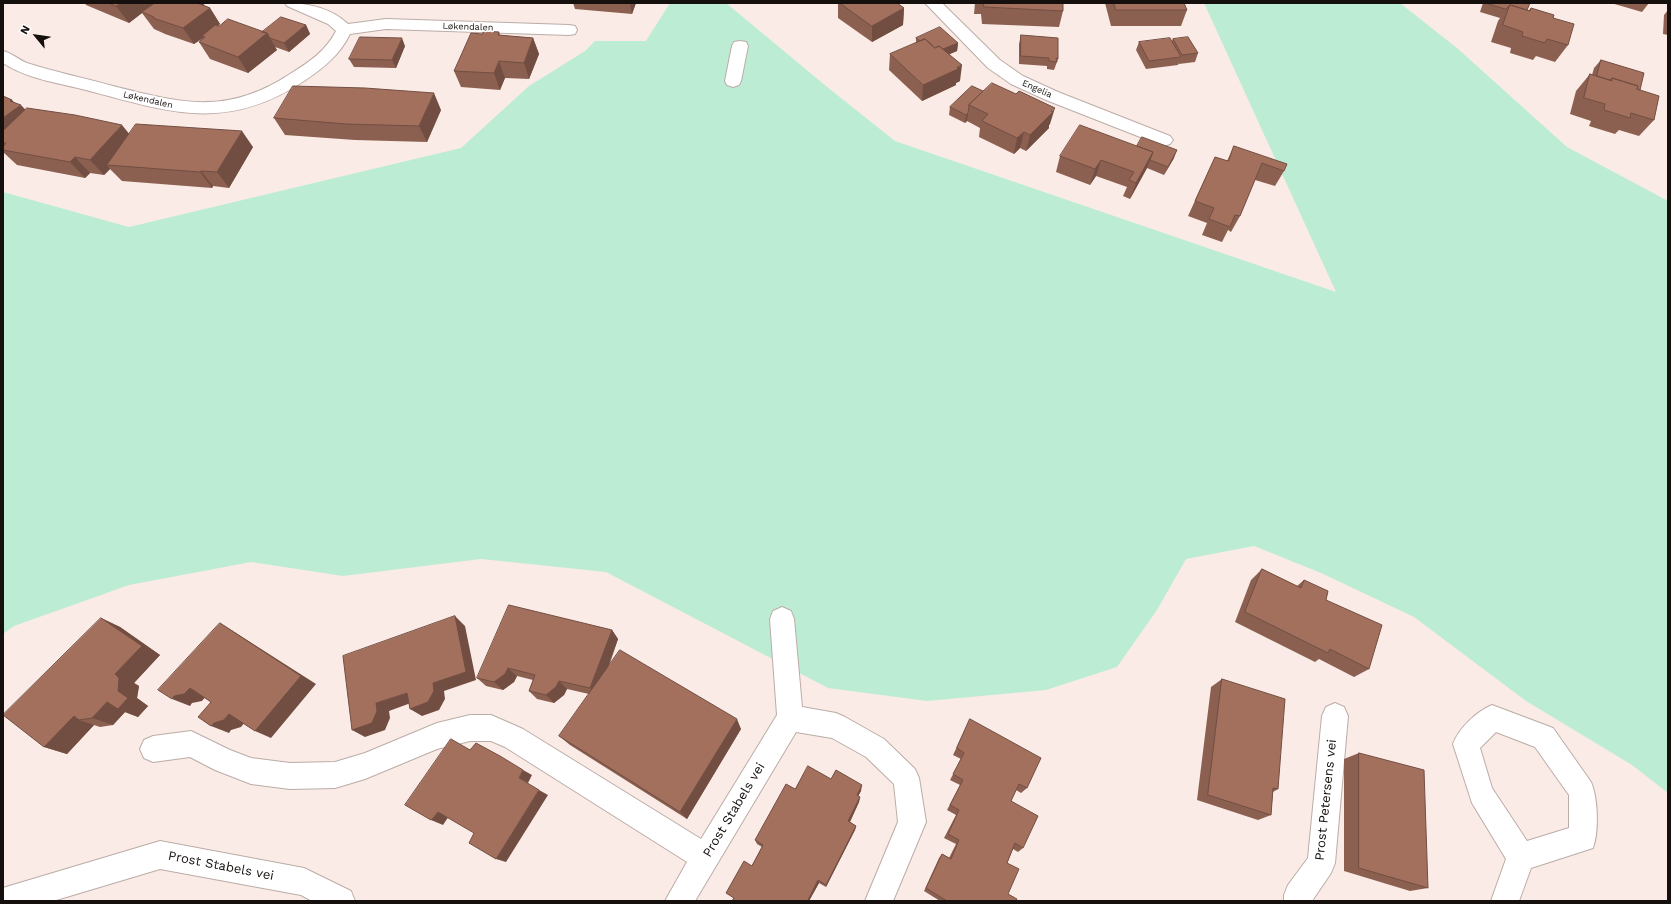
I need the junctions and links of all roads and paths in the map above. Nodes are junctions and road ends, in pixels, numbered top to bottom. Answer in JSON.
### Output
{"nodes":[{"id":1,"x":293,"y":3,"type":"edge"},
{"id":2,"x":933,"y":3,"type":"edge"},
{"id":3,"x":344,"y":30,"type":"junction"},
{"id":4,"x":569,"y":30,"type":"dead end"},
{"id":5,"x":740,"y":46,"type":"dead end"},
{"id":6,"x":3,"y":56,"type":"edge"},
{"id":7,"x":733,"y":81,"type":"dead end"},
{"id":8,"x":1164,"y":140,"type":"dead end"},
{"id":9,"x":782,"y":619,"type":"dead end"},
{"id":10,"x":1335,"y":716,"type":"dead end"},
{"id":11,"x":790,"y":718,"type":"junction"},
{"id":12,"x":153,"y":749,"type":"dead end"},
{"id":13,"x":1521,"y":857,"type":"junction"},
{"id":14,"x":705,"y":858,"type":"junction"},
{"id":15,"x":6,"y":901,"type":"edge"},
{"id":16,"x":342,"y":901,"type":"edge"},
{"id":17,"x":679,"y":901,"type":"edge"},
{"id":18,"x":879,"y":901,"type":"edge"},
{"id":19,"x":1298,"y":901,"type":"edge"},
{"id":20,"x":1505,"y":901,"type":"edge"}],
"edges":[{"from":1,"to":3,"type":"street"},
{"from":2,"to":8,"type":"street","name":"Engelia"},
{"from":3,"to":4,"type":"street","name":"Løkendalen"},
{"from":3,"to":6,"type":"street","name":"Løkendalen"},
{"from":5,"to":7,"type":"street"},
{"from":9,"to":11,"type":"street"},
{"from":10,"to":19,"type":"street","name":"Prost Petersens vei"},
{"from":11,"to":14,"type":"street","name":"Prost Stabels vei"},
{"from":11,"to":18,"type":"street"},
{"from":12,"to":14,"type":"street"},
{"from":13,"to":13,"type":"street"},
{"from":13,"to":20,"type":"street"},
{"from":14,"to":17,"type":"street","name":"Prost Stabels vei"},
{"from":15,"to":16,"type":"street","name":"Prost Stabels vei"}]}
